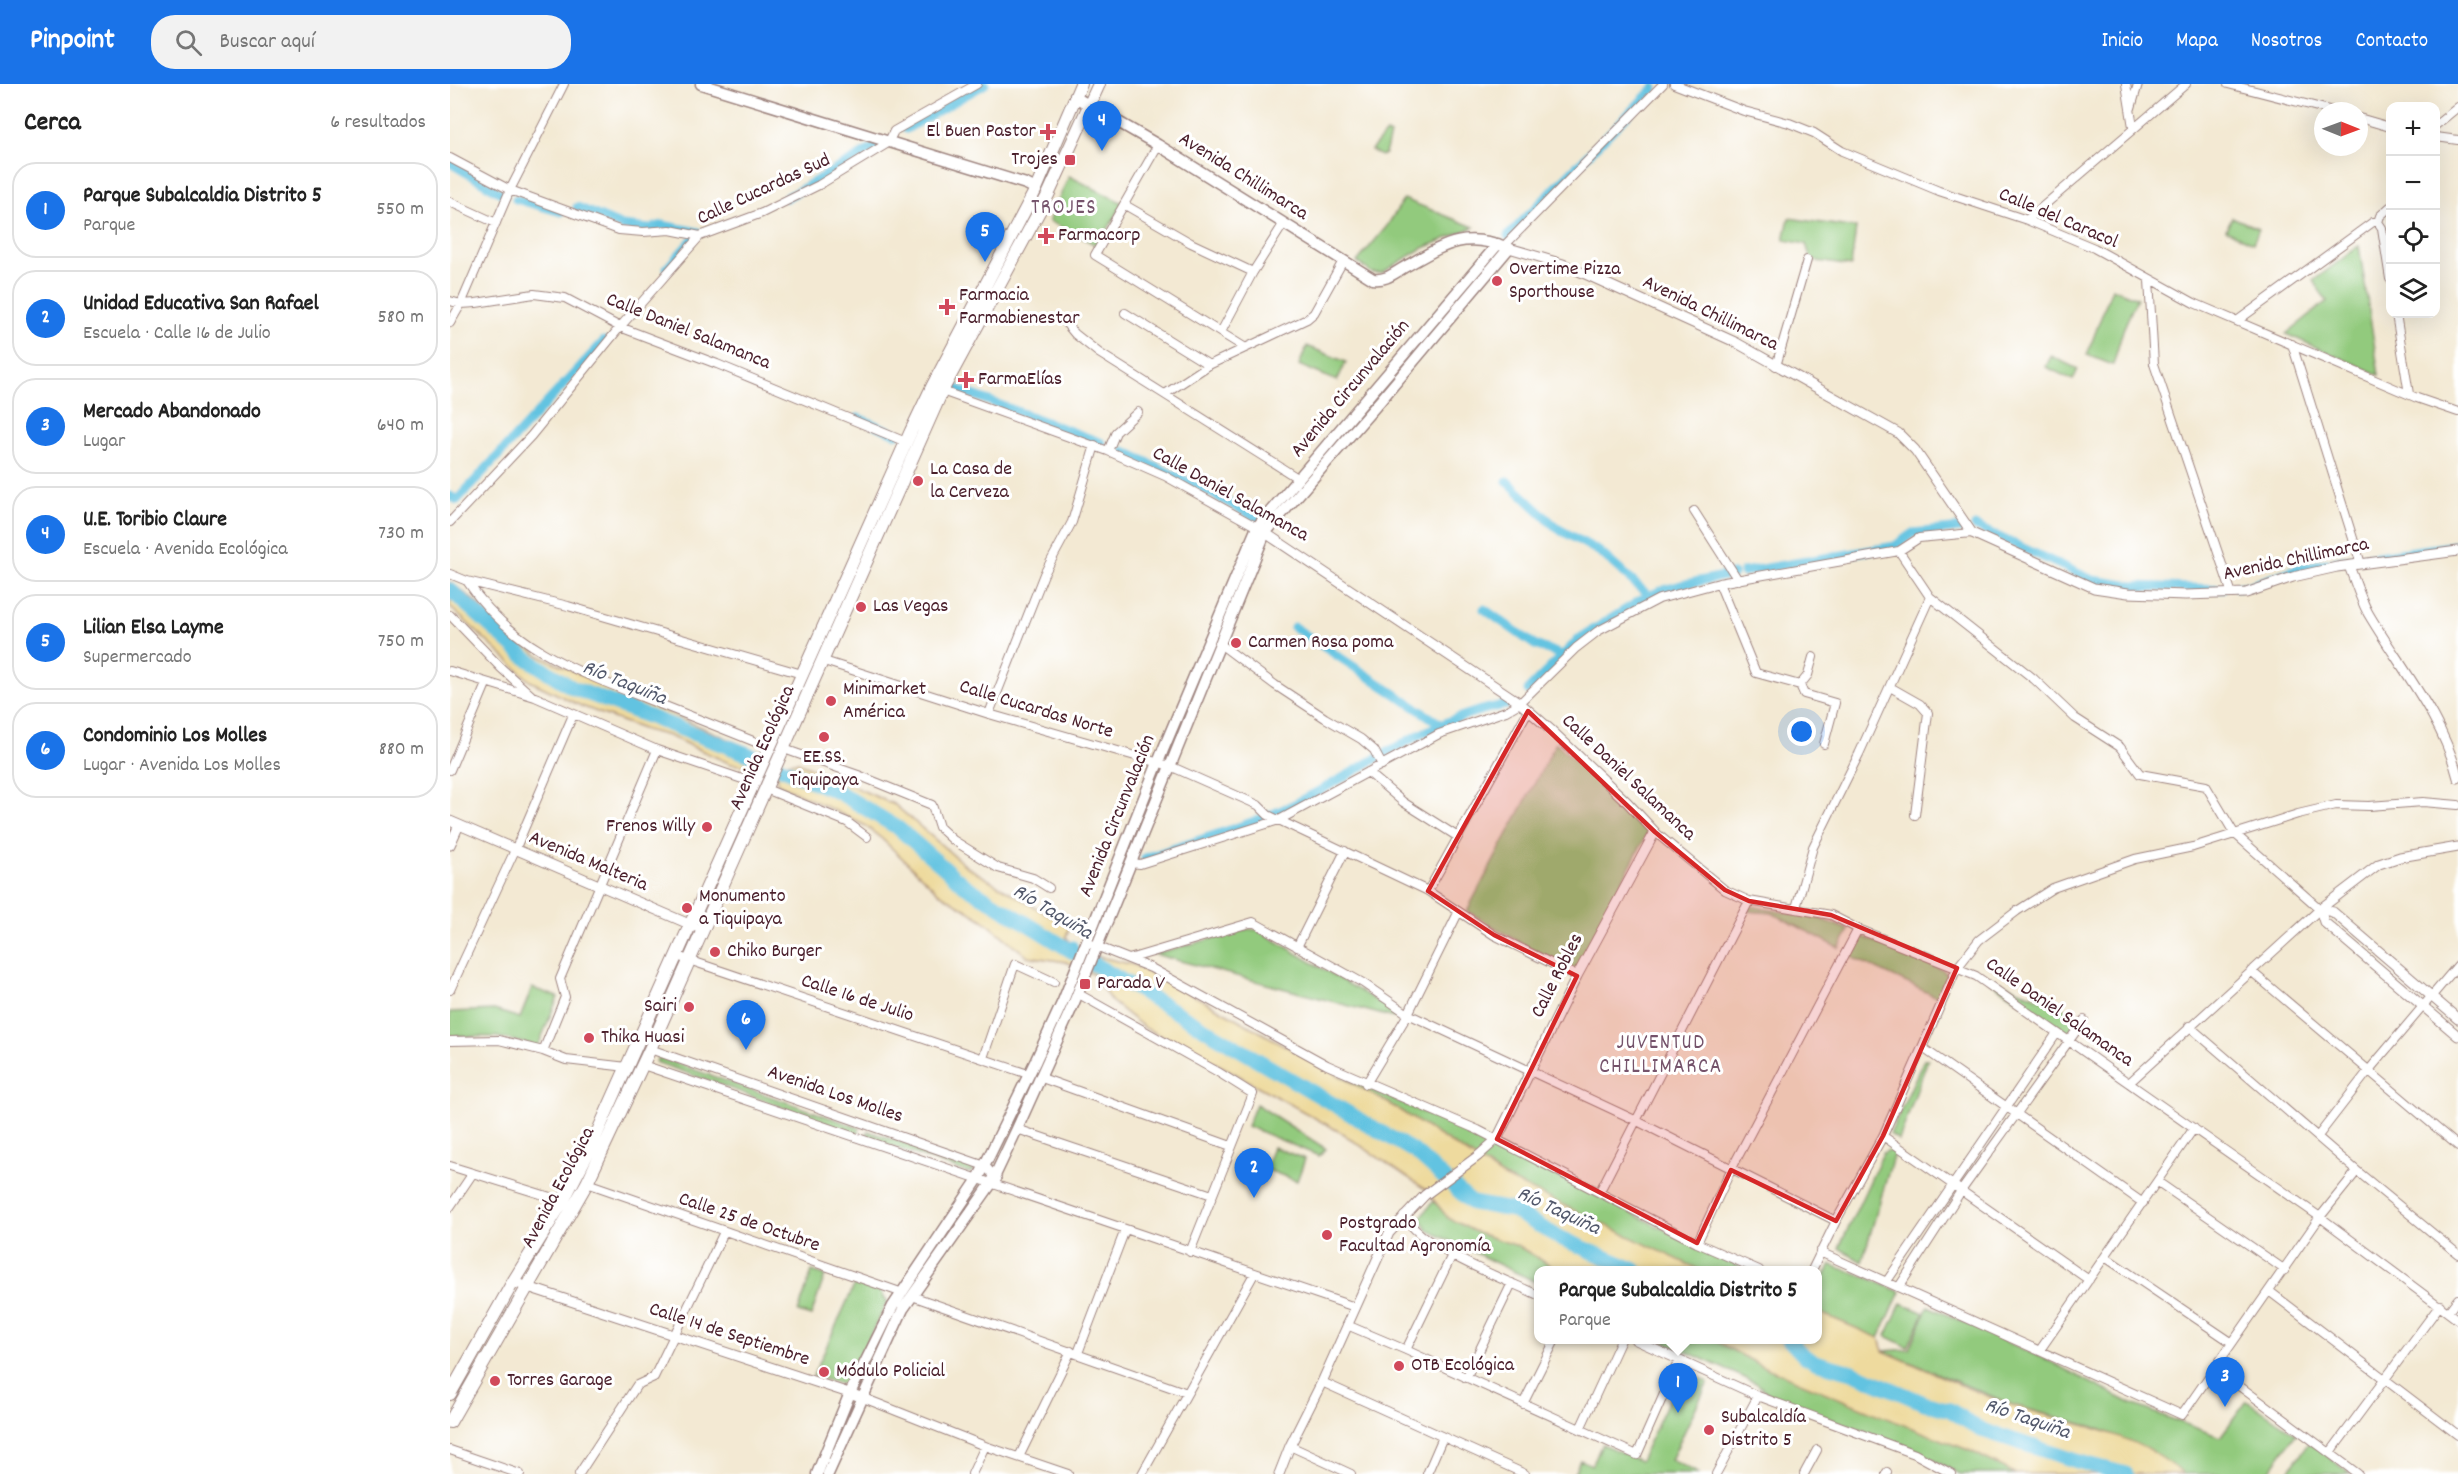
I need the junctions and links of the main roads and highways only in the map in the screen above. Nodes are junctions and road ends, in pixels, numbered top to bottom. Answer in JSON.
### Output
{"nodes":[{"id":1,"x":701,"y":84,"type":"edge"},
{"id":2,"x":1081,"y":84,"type":"edge"},
{"id":3,"x":1099,"y":84,"type":"edge"},
{"id":4,"x":1075,"y":97,"type":"junction"},
{"id":5,"x":1090,"y":104,"type":"junction"},
{"id":6,"x":1042,"y":192,"type":"junction"},
{"id":7,"x":1503,"y":246,"type":"junction"},
{"id":8,"x":913,"y":436,"type":"junction"},
{"id":9,"x":1261,"y":530,"type":"junction"},
{"id":10,"x":790,"y":702,"type":"junction"},
{"id":11,"x":803,"y":709,"type":"junction"},
{"id":12,"x":760,"y":786,"type":"junction"},
{"id":13,"x":1089,"y":948,"type":"junction"},
{"id":14,"x":1079,"y":972,"type":"junction"},
{"id":15,"x":450,"y":1394,"type":"edge"},
{"id":16,"x":450,"y":1422,"type":"edge"},
{"id":17,"x":817,"y":1474,"type":"edge"},
{"id":18,"x":828,"y":1474,"type":"edge"}],
"edges":[{"from":1,"to":6,"type":"main road"},
{"from":2,"to":4,"type":"main road","name":"Avenida Ecológica"},
{"from":3,"to":5,"type":"main road","name":"Avenida Ecológica"},
{"from":4,"to":5,"type":"main road","name":"Avenida Chillimarca"},
{"from":4,"to":6,"type":"main road","name":"Avenida Ecológica"},
{"from":5,"to":6,"type":"main road","name":"Avenida Ecológica"},
{"from":5,"to":7,"type":"main road","name":"Avenida Chillimarca"},
{"from":6,"to":8,"type":"main road","name":"Avenida Ecológica"},
{"from":6,"to":8,"type":"main road","name":"Avenida Ecológica"},
{"from":7,"to":9,"type":"main road","name":"Avenida Circunvalación"},
{"from":7,"to":9,"type":"main road","name":"Avenida Circunvalación"},
{"from":8,"to":10,"type":"main road","name":"Avenida Ecológica"},
{"from":8,"to":11,"type":"main road","name":"Avenida Ecológica"},
{"from":9,"to":13,"type":"main road","name":"Avenida Circunvalación"},
{"from":9,"to":13,"type":"main road","name":"Avenida Circunvalación"},
{"from":10,"to":11,"type":"main road"},
{"from":10,"to":12,"type":"main road","name":"Avenida Ecológica"},
{"from":11,"to":12,"type":"main road","name":"Avenida Ecológica"},
{"from":12,"to":15,"type":"main road","name":"Avenida Ecológica"},
{"from":12,"to":16,"type":"main road","name":"Avenida Ecológica"},
{"from":13,"to":14,"type":"main road","name":"Avenida Circunvalación"},
{"from":14,"to":17,"type":"main road","name":"Avenida Circunvalación"},
{"from":14,"to":18,"type":"main road","name":"Avenida Circunvalación"}]}
